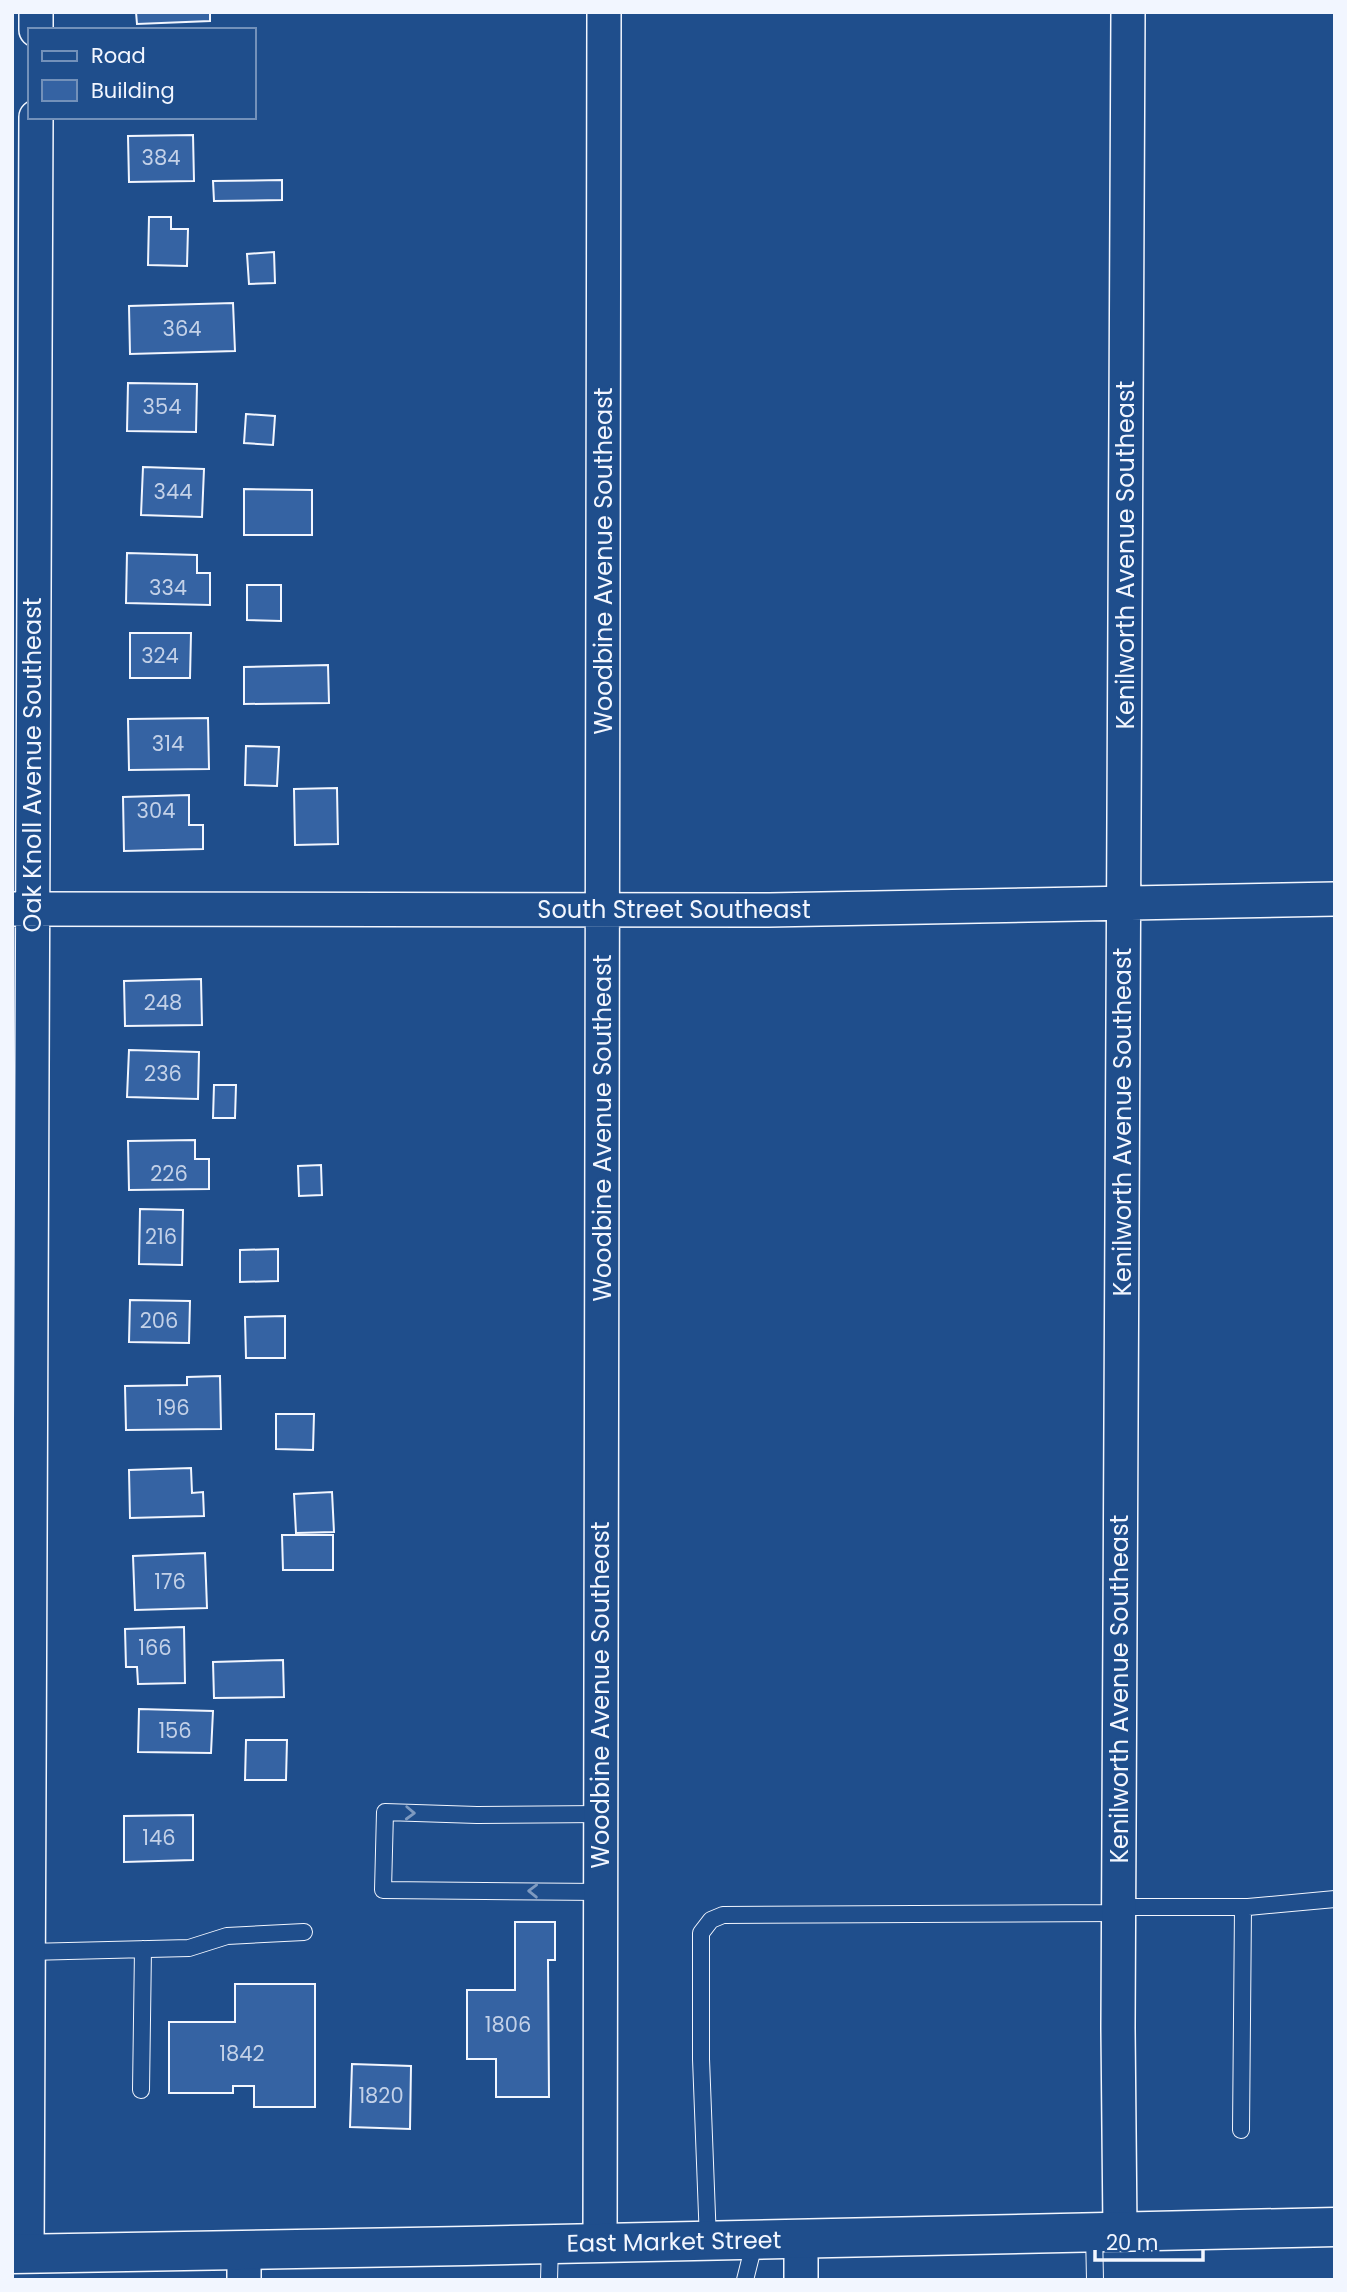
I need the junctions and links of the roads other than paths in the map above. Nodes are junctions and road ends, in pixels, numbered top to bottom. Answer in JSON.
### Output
{"nodes":[{"id":1,"x":604,"y":12,"type":"edge"},
{"id":2,"x":1128,"y":12,"type":"edge"},
{"id":3,"x":36,"y":119,"type":"edge"},
{"id":4,"x":1335,"y":898,"type":"edge"},
{"id":5,"x":1124,"y":904,"type":"junction"},
{"id":6,"x":22,"y":909,"type":"edge"},
{"id":7,"x":604,"y":910,"type":"junction"},
{"id":8,"x":21,"y":1533,"type":"edge"},
{"id":9,"x":601,"y":1814,"type":"junction"},
{"id":10,"x":601,"y":1892,"type":"junction"},
{"id":11,"x":1335,"y":1899,"type":"edge"},
{"id":12,"x":1242,"y":1906,"type":"junction"},
{"id":13,"x":20,"y":1908,"type":"edge"},
{"id":14,"x":1119,"y":1910,"type":"junction"},
{"id":15,"x":304,"y":1932,"type":"dead end"},
{"id":16,"x":143,"y":1949,"type":"junction"},
{"id":17,"x":28,"y":1952,"type":"junction"},
{"id":18,"x":20,"y":1995,"type":"edge"},
{"id":19,"x":141,"y":2090,"type":"dead end"},
{"id":20,"x":1241,"y":2130,"type":"dead end"},
{"id":21,"x":1335,"y":2227,"type":"edge"},
{"id":22,"x":1107,"y":2232,"type":"junction"},
{"id":23,"x":800,"y":2239,"type":"junction"},
{"id":24,"x":755,"y":2240,"type":"junction"},
{"id":25,"x":708,"y":2241,"type":"junction"},
{"id":26,"x":600,"y":2243,"type":"junction"},
{"id":27,"x":20,"y":2254,"type":"edge"},
{"id":28,"x":549,"y":2262,"type":"edge"},
{"id":29,"x":244,"y":2265,"type":"edge"},
{"id":30,"x":745,"y":2280,"type":"edge"},
{"id":31,"x":801,"y":2280,"type":"edge"},
{"id":32,"x":1095,"y":2280,"type":"edge"}],
"edges":[{"from":1,"to":7,"type":"street","name":"Woodbine Avenue Southeast"},
{"from":2,"to":5,"type":"street","name":"Kenilworth Avenue Southeast"},
{"from":3,"to":6,"type":"street","name":"Oak Knoll Avenue Southeast"},
{"from":4,"to":5,"type":"street","name":"South Street Southeast"},
{"from":5,"to":7,"type":"street","name":"South Street Southeast"},
{"from":5,"to":14,"type":"street","name":"Kenilworth Avenue Southeast"},
{"from":6,"to":7,"type":"street","name":"South Street Southeast"},
{"from":6,"to":8,"type":"street","name":"Oak Knoll Avenue Southeast"},
{"from":7,"to":9,"type":"street","name":"Woodbine Avenue Southeast"},
{"from":8,"to":13,"type":"street","name":"Oak Knoll Avenue Southeast"},
{"from":9,"to":10,"type":"street","name":"Woodbine Avenue Southeast"},
{"from":10,"to":9,"type":"lane","one_way":true},
{"from":10,"to":26,"type":"street","name":"Woodbine Avenue Southeast"},
{"from":11,"to":12,"type":"lane"},
{"from":12,"to":14,"type":"lane"},
{"from":12,"to":20,"type":"lane"},
{"from":13,"to":17,"type":"street","name":"Oak Knoll Avenue Southeast"},
{"from":14,"to":22,"type":"street","name":"Kenilworth Avenue Southeast"},
{"from":14,"to":25,"type":"lane"},
{"from":15,"to":16,"type":"lane"},
{"from":16,"to":17,"type":"lane"},
{"from":16,"to":19,"type":"lane"},
{"from":17,"to":18,"type":"street","name":"Oak Knoll Avenue Southeast"},
{"from":18,"to":27,"type":"street","name":"Oak Knoll Avenue Southeast"},
{"from":21,"to":22,"type":"main road","name":"East Market Street"},
{"from":22,"to":23,"type":"main road","name":"East Market Street"},
{"from":22,"to":32,"type":"lane"},
{"from":23,"to":24,"type":"main road","name":"East Market Street"},
{"from":23,"to":31,"type":"street"},
{"from":24,"to":25,"type":"main road","name":"East Market Street"},
{"from":24,"to":30,"type":"lane"},
{"from":25,"to":26,"type":"main road","name":"East Market Street"},
{"from":26,"to":28,"type":"main road","name":"East Market Street"},
{"from":27,"to":29,"type":"main road","name":"East Market Street"},
{"from":28,"to":29,"type":"main road","name":"East Market Street"}]}
